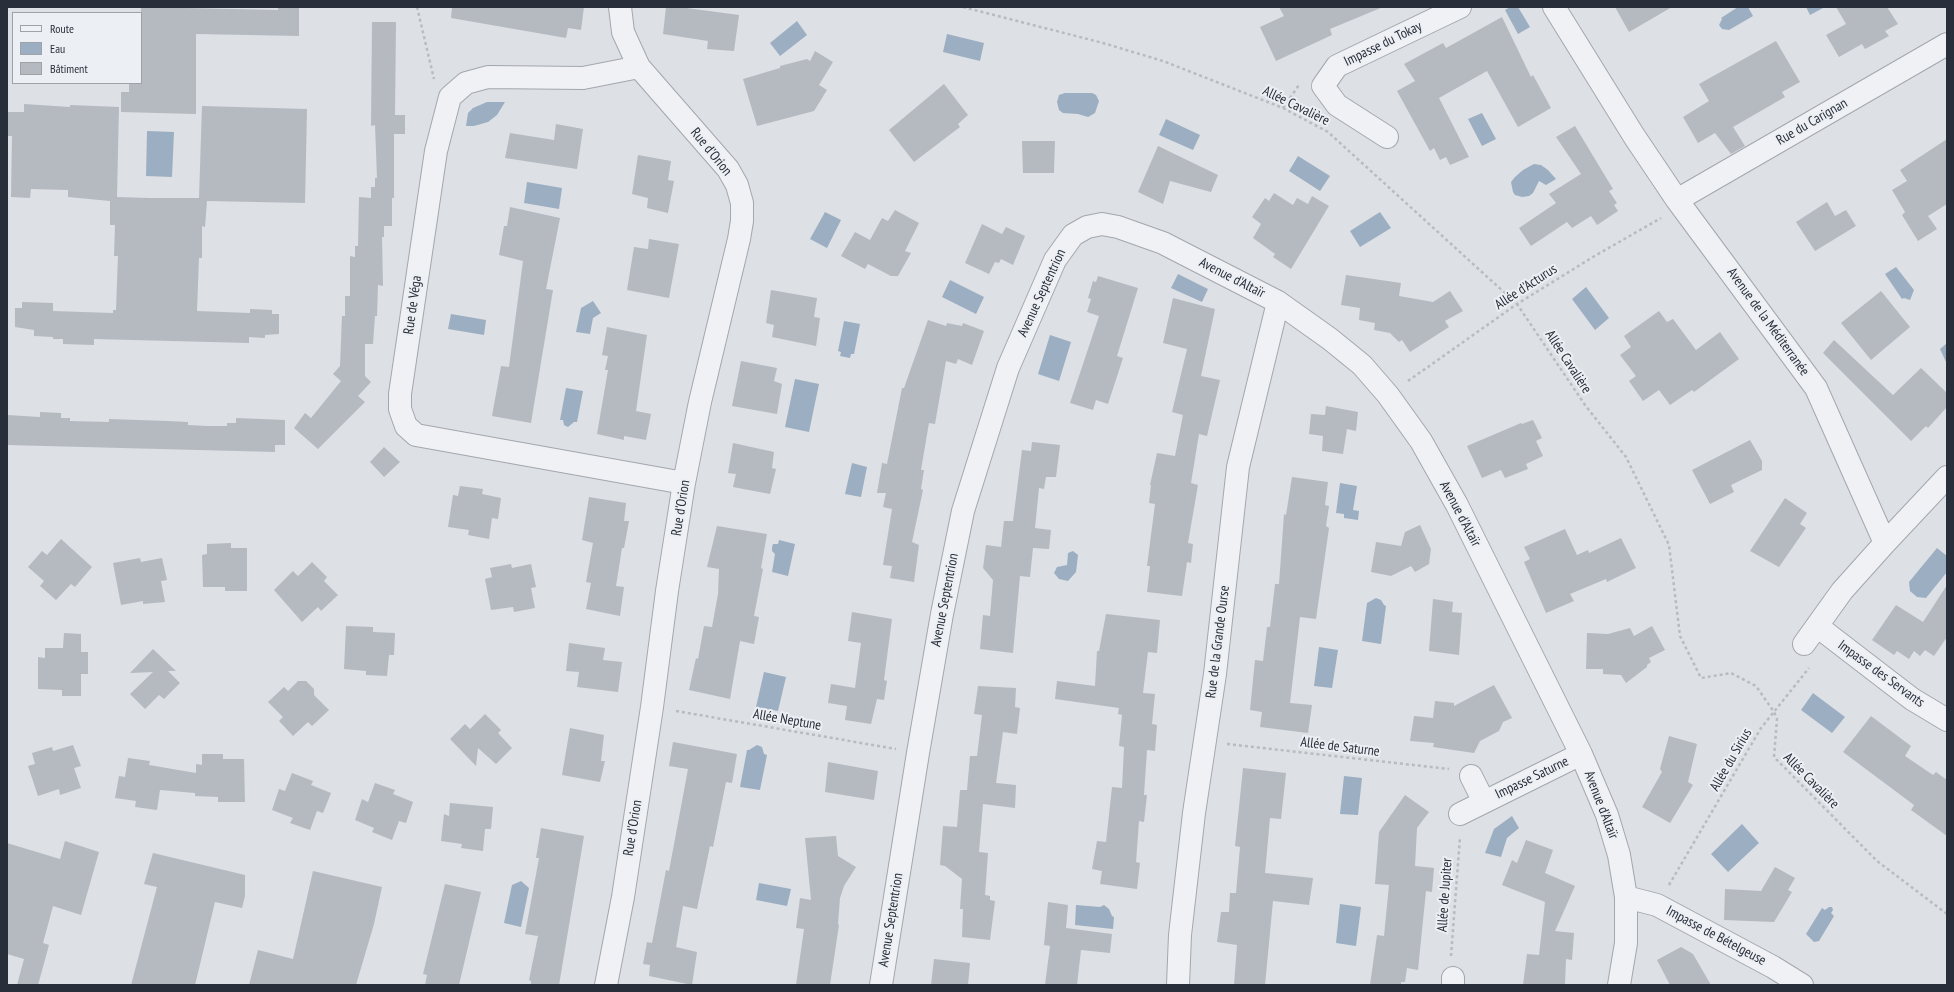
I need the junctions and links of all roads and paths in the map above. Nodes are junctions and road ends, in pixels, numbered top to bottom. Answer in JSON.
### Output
{"nodes":[{"id":1,"x":417,"y":7,"type":"edge"},
{"id":2,"x":620,"y":7,"type":"edge"},
{"id":3,"x":963,"y":7,"type":"edge"},
{"id":4,"x":1460,"y":7,"type":"edge"},
{"id":5,"x":1554,"y":7,"type":"edge"},
{"id":6,"x":1947,"y":44,"type":"edge"},
{"id":7,"x":639,"y":67,"type":"junction"},
{"id":8,"x":450,"y":97,"type":"junction"},
{"id":9,"x":1387,"y":137,"type":"dead end"},
{"id":10,"x":1680,"y":203,"type":"junction"},
{"id":11,"x":1073,"y":235,"type":"joint"},
{"id":12,"x":1278,"y":302,"type":"junction"},
{"id":13,"x":1517,"y":304,"type":"junction"},
{"id":14,"x":1388,"y":395,"type":"junction"},
{"id":15,"x":1947,"y":477,"type":"edge"},
{"id":16,"x":684,"y":483,"type":"junction"},
{"id":17,"x":1885,"y":542,"type":"junction"},
{"id":18,"x":1817,"y":626,"type":"junction"},
{"id":19,"x":1804,"y":644,"type":"dead end"},
{"id":20,"x":1812,"y":664,"type":"dead end"},
{"id":21,"x":652,"y":707,"type":"junction"},
{"id":22,"x":1774,"y":712,"type":"junction"},
{"id":23,"x":1947,"y":720,"type":"edge"},
{"id":24,"x":1205,"y":741,"type":"junction"},
{"id":25,"x":918,"y":753,"type":"junction"},
{"id":26,"x":1581,"y":754,"type":"junction"},
{"id":27,"x":1471,"y":776,"type":"joint"},
{"id":28,"x":1484,"y":802,"type":"junction"},
{"id":29,"x":1460,"y":814,"type":"joint"},
{"id":30,"x":1626,"y":897,"type":"junction"},
{"id":31,"x":1658,"y":905,"type":"junction"},
{"id":32,"x":1947,"y":914,"type":"edge"},
{"id":33,"x":1453,"y":981,"type":"edge"},
{"id":34,"x":606,"y":985,"type":"edge"},
{"id":35,"x":881,"y":985,"type":"edge"},
{"id":36,"x":1178,"y":985,"type":"edge"},
{"id":37,"x":1619,"y":985,"type":"edge"},
{"id":38,"x":1802,"y":985,"type":"edge"}],
"edges":[{"from":1,"to":8,"type":"path"},
{"from":2,"to":7,"type":"street","name":"Rue d'Orion"},
{"from":3,"to":13,"type":"path","name":"Allée Cavalière"},
{"from":4,"to":9,"type":"street","name":"Impasse du Tokay"},
{"from":5,"to":10,"type":"street","name":"Avenue de la Méditerranée"},
{"from":6,"to":10,"type":"street","name":"Rue du Carignan"},
{"from":7,"to":8,"type":"street"},
{"from":7,"to":16,"type":"street","name":"Rue d'Orion"},
{"from":8,"to":16,"type":"street","name":"Rue de Véga"},
{"from":10,"to":13,"type":"path","name":"Allée d'Acturus"},
{"from":10,"to":17,"type":"street","name":"Avenue de la Méditerranée"},
{"from":11,"to":12,"type":"street","name":"Avenue d'Altaïr"},
{"from":11,"to":25,"type":"street","name":"Avenue Septentrion"},
{"from":12,"to":14,"type":"street","name":"Avenue d'Altaïr"},
{"from":12,"to":24,"type":"street","name":"Rue de la Grande Ourse"},
{"from":13,"to":14,"type":"path","name":"Allée d'Acturus"},
{"from":13,"to":22,"type":"path","name":"Allée Cavalière"},
{"from":14,"to":26,"type":"street","name":"Avenue d'Altaïr"},
{"from":15,"to":17,"type":"street"},
{"from":16,"to":21,"type":"street","name":"Rue d'Orion"},
{"from":17,"to":18,"type":"street"},
{"from":18,"to":19,"type":"street"},
{"from":18,"to":23,"type":"street","name":"Impasse des Servants"},
{"from":20,"to":22,"type":"path","name":"Allée du Sirius"},
{"from":21,"to":25,"type":"path","name":"Allée Neptune"},
{"from":21,"to":34,"type":"street","name":"Rue d'Orion"},
{"from":22,"to":31,"type":"path","name":"Allée du Sirius"},
{"from":22,"to":32,"type":"path","name":"Allée Cavalière"},
{"from":24,"to":27,"type":"path","name":"Allée de Saturne"},
{"from":24,"to":36,"type":"street","name":"Rue de la Grande Ourse"},
{"from":25,"to":35,"type":"street","name":"Avenue Septentrion"},
{"from":26,"to":28,"type":"street","name":"Impasse Saturne"},
{"from":26,"to":30,"type":"street","name":"Avenue d'Altaïr"},
{"from":27,"to":28,"type":"street","name":"Impasse Saturne"},
{"from":28,"to":29,"type":"street","name":"Impasse Saturne"},
{"from":29,"to":33,"type":"path","name":"Allée de Jupiter"},
{"from":30,"to":31,"type":"street","name":"Impasse de Bételgeuse"},
{"from":30,"to":37,"type":"street","name":"Avenue d'Altaïr"},
{"from":31,"to":38,"type":"street","name":"Impasse de Bételgeuse"}]}
